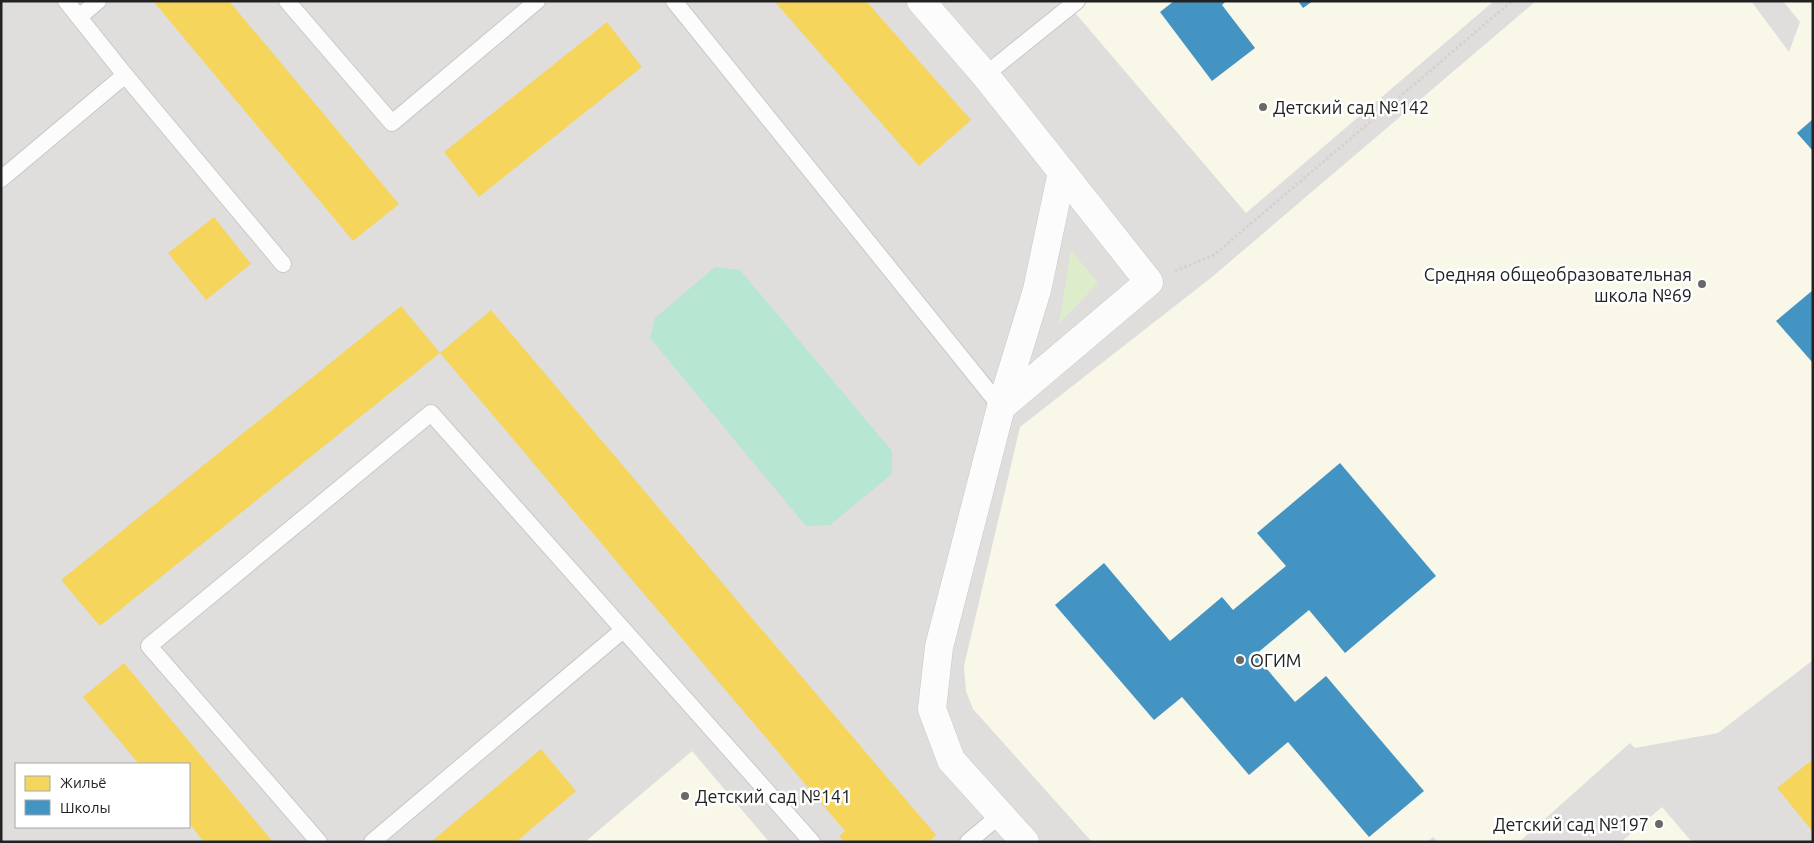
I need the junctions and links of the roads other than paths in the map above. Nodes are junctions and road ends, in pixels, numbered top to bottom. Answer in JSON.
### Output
{"nodes":[{"id":1,"x":66,"y":1,"type":"edge"},
{"id":2,"x":98,"y":1,"type":"edge"},
{"id":3,"x":287,"y":1,"type":"edge"},
{"id":4,"x":537,"y":1,"type":"edge"},
{"id":5,"x":674,"y":1,"type":"edge"},
{"id":6,"x":920,"y":1,"type":"edge"},
{"id":7,"x":1077,"y":1,"type":"edge"},
{"id":8,"x":79,"y":17,"type":"junction"},
{"id":9,"x":125,"y":75,"type":"junction"},
{"id":10,"x":985,"y":76,"type":"junction"},
{"id":11,"x":1062,"y":172,"type":"junction"},
{"id":12,"x":1,"y":179,"type":"edge"},
{"id":13,"x":283,"y":264,"type":"dead end"},
{"id":14,"x":1001,"y":407,"type":"junction"},
{"id":15,"x":623,"y":630,"type":"junction"},
{"id":16,"x":1000,"y":815,"type":"junction"},
{"id":17,"x":319,"y":842,"type":"edge"},
{"id":18,"x":372,"y":842,"type":"edge"},
{"id":19,"x":812,"y":842,"type":"edge"},
{"id":20,"x":968,"y":842,"type":"edge"},
{"id":21,"x":1025,"y":842,"type":"edge"}],
"edges":[{"from":1,"to":8,"type":"lane"},
{"from":2,"to":8,"type":"lane"},
{"from":3,"to":4,"type":"lane"},
{"from":5,"to":14,"type":"lane"},
{"from":6,"to":10,"type":"street"},
{"from":7,"to":10,"type":"lane"},
{"from":8,"to":9,"type":"lane"},
{"from":9,"to":12,"type":"lane"},
{"from":9,"to":13,"type":"lane"},
{"from":10,"to":11,"type":"street"},
{"from":11,"to":14,"type":"street"},
{"from":11,"to":14,"type":"street"},
{"from":14,"to":16,"type":"street"},
{"from":15,"to":17,"type":"lane"},
{"from":15,"to":18,"type":"lane"},
{"from":15,"to":19,"type":"lane"},
{"from":16,"to":20,"type":"lane"},
{"from":16,"to":21,"type":"street"}]}
